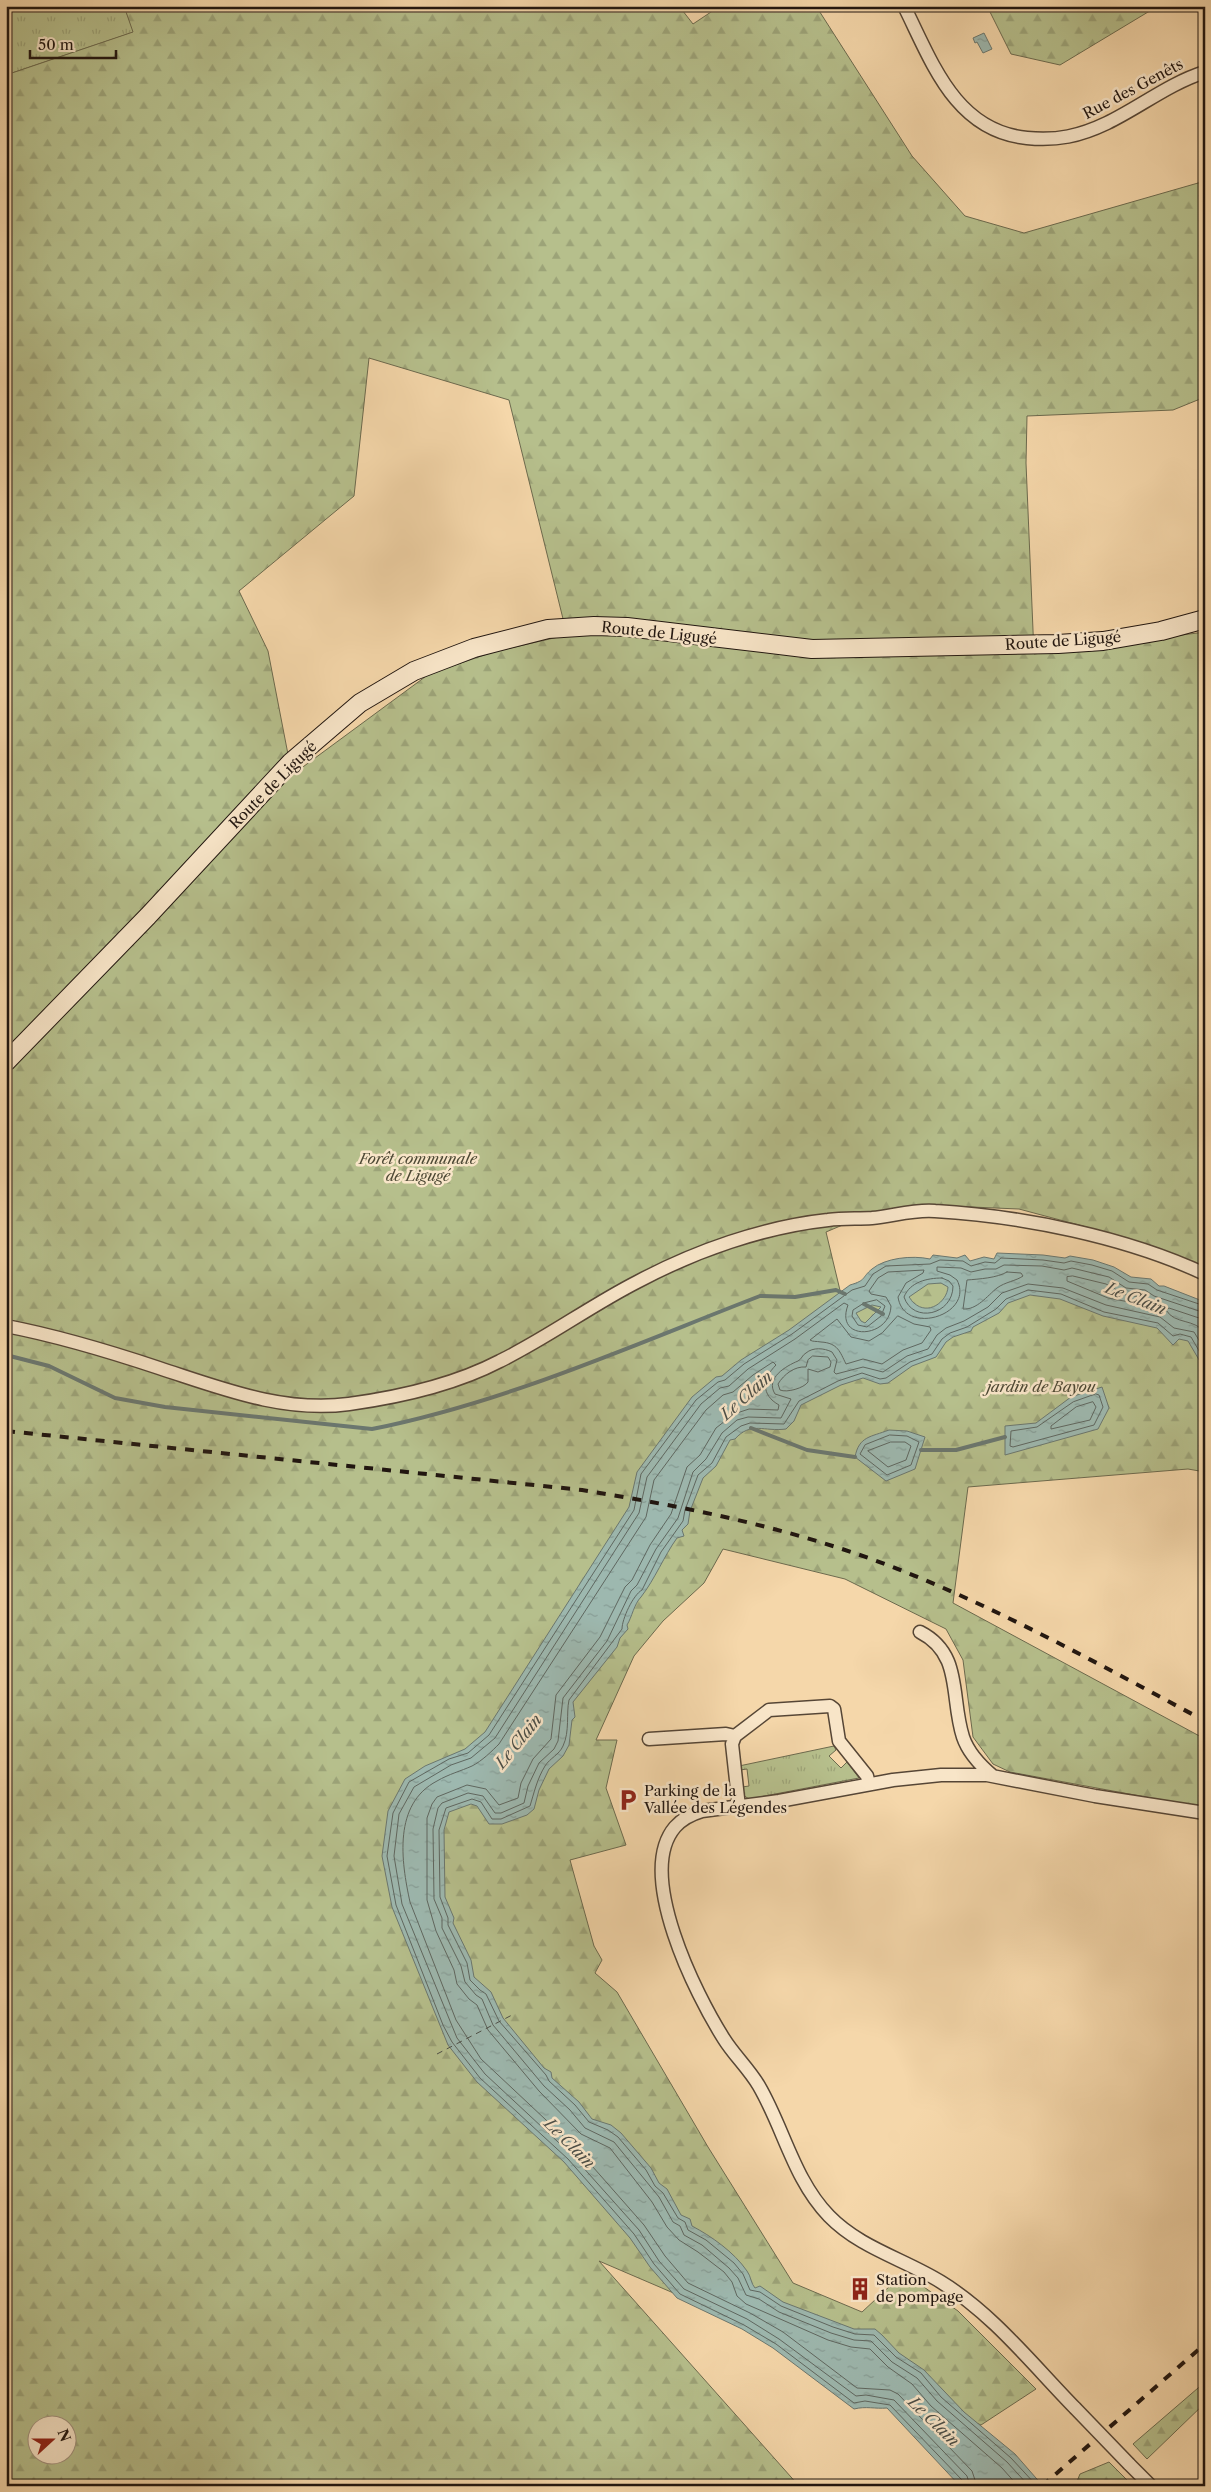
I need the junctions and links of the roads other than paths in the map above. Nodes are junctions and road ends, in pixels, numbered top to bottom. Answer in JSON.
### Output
{"nodes":[{"id":1,"x":904,"y":6,"type":"edge"},
{"id":2,"x":1205,"y":72,"type":"edge"},
{"id":3,"x":1205,"y":619,"type":"edge"},
{"id":4,"x":6,"y":1062,"type":"edge"},
{"id":5,"x":1205,"y":1274,"type":"edge"},
{"id":6,"x":6,"y":1326,"type":"edge"},
{"id":7,"x":920,"y":1632,"type":"dead end"},
{"id":8,"x":736,"y":1736,"type":"junction"},
{"id":9,"x":649,"y":1739,"type":"dead end"},
{"id":10,"x":993,"y":1776,"type":"junction"},
{"id":11,"x":869,"y":1784,"type":"junction"},
{"id":12,"x":739,"y":1807,"type":"junction"},
{"id":13,"x":1205,"y":1813,"type":"edge"},
{"id":14,"x":1151,"y":2486,"type":"edge"}],
"edges":[{"from":1,"to":2,"type":"street","name":"Rue des Genêts"},
{"from":3,"to":4,"type":"street","name":"Route de Ligugé"},
{"from":5,"to":6,"type":"street"},
{"from":7,"to":10,"type":"street"},
{"from":8,"to":9,"type":"street"},
{"from":8,"to":11,"type":"street"},
{"from":8,"to":12,"type":"street"},
{"from":10,"to":11,"type":"street"},
{"from":10,"to":13,"type":"street"},
{"from":11,"to":12,"type":"street"},
{"from":12,"to":14,"type":"street","bridge":true}]}
